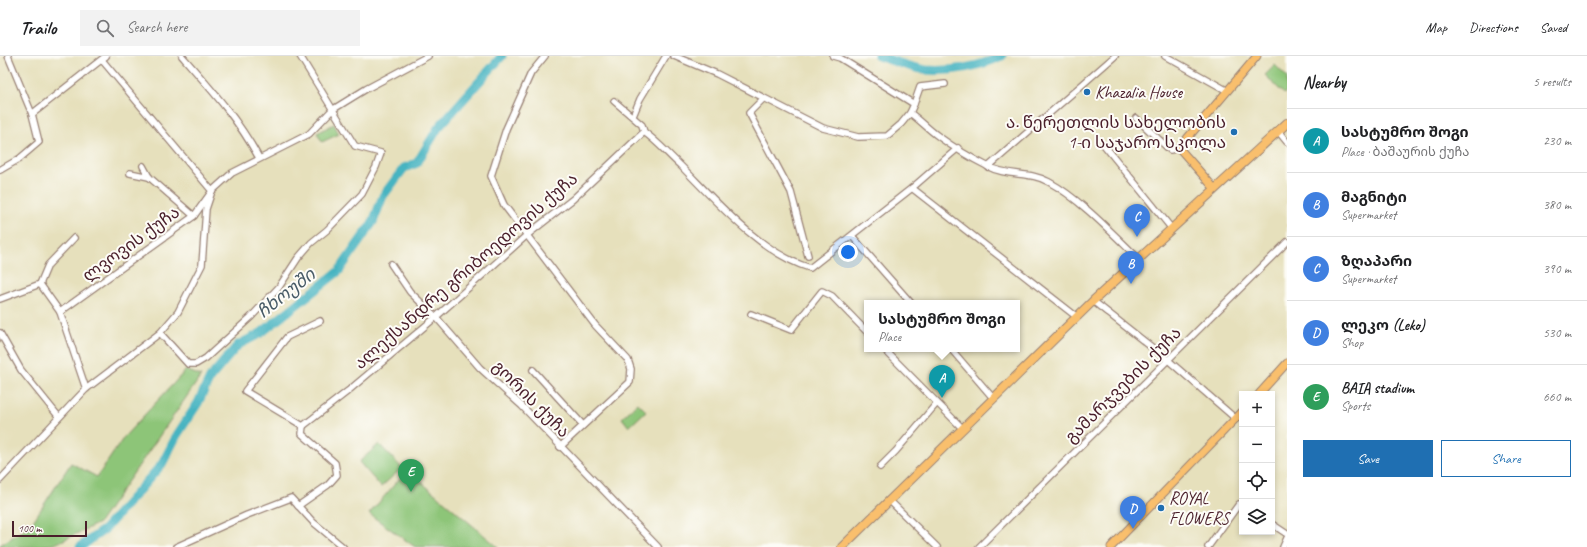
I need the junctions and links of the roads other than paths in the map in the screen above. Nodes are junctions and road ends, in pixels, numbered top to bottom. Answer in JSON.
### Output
{"nodes":[{"id":1,"x":8,"y":56,"type":"edge"},
{"id":2,"x":182,"y":56,"type":"edge"},
{"id":3,"x":300,"y":56,"type":"edge"},
{"id":4,"x":428,"y":56,"type":"edge"},
{"id":5,"x":545,"y":56,"type":"edge"},
{"id":6,"x":666,"y":56,"type":"edge"},
{"id":7,"x":674,"y":56,"type":"edge"},
{"id":8,"x":833,"y":56,"type":"edge"},
{"id":9,"x":1115,"y":56,"type":"edge"},
{"id":10,"x":1165,"y":56,"type":"edge"},
{"id":11,"x":1257,"y":56,"type":"edge"},
{"id":12,"x":104,"y":58,"type":"edge"},
{"id":13,"x":945,"y":84,"type":"dead end"},
{"id":14,"x":1226,"y":90,"type":"junction"},
{"id":15,"x":763,"y":99,"type":"junction"},
{"id":16,"x":614,"y":101,"type":"dead end"},
{"id":17,"x":914,"y":104,"type":"junction"},
{"id":18,"x":332,"y":110,"type":"junction"},
{"id":19,"x":910,"y":113,"type":"junction"},
{"id":20,"x":32,"y":114,"type":"junction"},
{"id":21,"x":633,"y":116,"type":"junction"},
{"id":22,"x":1136,"y":118,"type":"dead end"},
{"id":23,"x":1287,"y":123,"type":"edge"},
{"id":24,"x":1278,"y":131,"type":"junction"},
{"id":25,"x":644,"y":132,"type":"junction"},
{"id":26,"x":1287,"y":142,"type":"edge"},
{"id":27,"x":1104,"y":145,"type":"dead end"},
{"id":28,"x":958,"y":148,"type":"junction"},
{"id":29,"x":1179,"y":148,"type":"junction"},
{"id":30,"x":259,"y":158,"type":"junction"},
{"id":31,"x":143,"y":166,"type":"dead end"},
{"id":32,"x":988,"y":167,"type":"junction"},
{"id":33,"x":0,"y":170,"type":"edge"},
{"id":34,"x":130,"y":173,"type":"dead end"},
{"id":35,"x":148,"y":177,"type":"junction"},
{"id":36,"x":912,"y":188,"type":"junction"},
{"id":37,"x":1216,"y":189,"type":"junction"},
{"id":38,"x":212,"y":192,"type":"junction"},
{"id":39,"x":194,"y":216,"type":"junction"},
{"id":40,"x":1172,"y":230,"type":"junction"},
{"id":41,"x":528,"y":235,"type":"junction"},
{"id":42,"x":852,"y":236,"type":"junction"},
{"id":43,"x":74,"y":238,"type":"dead end"},
{"id":44,"x":1287,"y":242,"type":"edge"},
{"id":45,"x":808,"y":256,"type":"dead end"},
{"id":46,"x":1139,"y":259,"type":"junction"},
{"id":47,"x":392,"y":264,"type":"dead end"},
{"id":48,"x":40,"y":284,"type":"junction"},
{"id":49,"x":0,"y":299,"type":"edge"},
{"id":50,"x":908,"y":300,"type":"edge"},
{"id":51,"x":1093,"y":301,"type":"junction"},
{"id":52,"x":60,"y":312,"type":"junction"},
{"id":53,"x":751,"y":314,"type":"dead end"},
{"id":54,"x":436,"y":317,"type":"junction"},
{"id":55,"x":1077,"y":317,"type":"junction"},
{"id":56,"x":320,"y":321,"type":"dead end"},
{"id":57,"x":864,"y":329,"type":"edge"},
{"id":58,"x":0,"y":332,"type":"edge"},
{"id":59,"x":160,"y":333,"type":"junction"},
{"id":60,"x":887,"y":352,"type":"edge"},
{"id":61,"x":954,"y":352,"type":"edge"},
{"id":62,"x":1168,"y":360,"type":"junction"},
{"id":63,"x":1287,"y":364,"type":"edge"},
{"id":64,"x":533,"y":370,"type":"dead end"},
{"id":65,"x":86,"y":389,"type":"junction"},
{"id":66,"x":1262,"y":391,"type":"edge"},
{"id":67,"x":994,"y":398,"type":"junction"},
{"id":68,"x":937,"y":403,"type":"junction"},
{"id":69,"x":1239,"y":416,"type":"edge"},
{"id":70,"x":60,"y":417,"type":"junction"},
{"id":71,"x":1236,"y":419,"type":"junction"},
{"id":72,"x":583,"y":425,"type":"junction"},
{"id":73,"x":303,"y":426,"type":"junction"},
{"id":74,"x":963,"y":429,"type":"junction"},
{"id":75,"x":560,"y":447,"type":"junction"},
{"id":76,"x":880,"y":467,"type":"dead end"},
{"id":77,"x":0,"y":480,"type":"edge"},
{"id":78,"x":889,"y":500,"type":"junction"},
{"id":79,"x":1239,"y":504,"type":"edge"},
{"id":80,"x":298,"y":506,"type":"junction"},
{"id":81,"x":1275,"y":526,"type":"edge"},
{"id":82,"x":1287,"y":534,"type":"edge"},
{"id":83,"x":1287,"y":538,"type":"edge"},
{"id":84,"x":176,"y":547,"type":"edge"},
{"id":85,"x":341,"y":547,"type":"edge"},
{"id":86,"x":658,"y":547,"type":"edge"},
{"id":87,"x":842,"y":547,"type":"edge"},
{"id":88,"x":937,"y":547,"type":"edge"},
{"id":89,"x":979,"y":547,"type":"edge"},
{"id":90,"x":1111,"y":547,"type":"edge"},
{"id":91,"x":1208,"y":547,"type":"edge"},
{"id":92,"x":1283,"y":547,"type":"edge"}],
"edges":[{"from":1,"to":20,"type":"street"},
{"from":2,"to":30,"type":"street"},
{"from":3,"to":18,"type":"street"},
{"from":4,"to":18,"type":"street","name":"ლვოვის ქუჩა"},
{"from":5,"to":41,"type":"street"},
{"from":6,"to":21,"type":"street"},
{"from":7,"to":15,"type":"street"},
{"from":8,"to":17,"type":"street"},
{"from":9,"to":32,"type":"street"},
{"from":10,"to":14,"type":"street"},
{"from":11,"to":14,"type":"main road"},
{"from":12,"to":20,"type":"street"},
{"from":12,"to":38,"type":"street"},
{"from":13,"to":17,"type":"street"},
{"from":14,"to":29,"type":"main road"},
{"from":15,"to":19,"type":"street"},
{"from":15,"to":45,"type":"street"},
{"from":16,"to":21,"type":"street"},
{"from":17,"to":19,"type":"street"},
{"from":18,"to":30,"type":"street","name":"ლვოვის ქუჩა"},
{"from":18,"to":59,"type":"street"},
{"from":19,"to":28,"type":"street"},
{"from":20,"to":33,"type":"street"},
{"from":21,"to":25,"type":"street"},
{"from":22,"to":29,"type":"street"},
{"from":23,"to":24,"type":"highway"},
{"from":24,"to":26,"type":"street"},
{"from":24,"to":37,"type":"highway"},
{"from":25,"to":41,"type":"street","name":"ალექსანდრე გრიბოედოვის ქუჩა"},
{"from":25,"to":42,"type":"street"},
{"from":27,"to":40,"type":"street"},
{"from":28,"to":32,"type":"street"},
{"from":28,"to":36,"type":"street"},
{"from":29,"to":37,"type":"main road"},
{"from":30,"to":38,"type":"street","name":"ლვოვის ქუჩა"},
{"from":31,"to":35,"type":"street"},
{"from":32,"to":46,"type":"street"},
{"from":34,"to":35,"type":"street"},
{"from":35,"to":39,"type":"street"},
{"from":36,"to":42,"type":"street"},
{"from":36,"to":55,"type":"street"},
{"from":37,"to":40,"type":"highway"},
{"from":38,"to":39,"type":"street","name":"ლვოვის ქუჩა"},
{"from":38,"to":59,"type":"street"},
{"from":39,"to":52,"type":"street","name":"ლვოვის ქუჩა"},
{"from":40,"to":46,"type":"highway"},
{"from":41,"to":54,"type":"street","name":"ალექსანდრე გრიბოედოვის ქუჩა"},
{"from":41,"to":72,"type":"street"},
{"from":42,"to":50,"type":"street"},
{"from":43,"to":48,"type":"street"},
{"from":44,"to":62,"type":"street","name":"გამარჯვების ქუჩა"},
{"from":46,"to":51,"type":"highway"},
{"from":47,"to":54,"type":"street","name":"გორის ქუჩა"},
{"from":48,"to":49,"type":"street"},
{"from":48,"to":52,"type":"street"},
{"from":51,"to":55,"type":"highway"},
{"from":51,"to":62,"type":"street"},
{"from":52,"to":65,"type":"street"},
{"from":53,"to":57,"type":"street"},
{"from":54,"to":73,"type":"street","name":"ალექსანდრე გრიბოედოვის ქუჩა"},
{"from":54,"to":75,"type":"street","name":"გორის ქუჩა"},
{"from":55,"to":67,"type":"highway"},
{"from":56,"to":73,"type":"street"},
{"from":58,"to":70,"type":"street"},
{"from":59,"to":65,"type":"street"},
{"from":60,"to":68,"type":"street"},
{"from":61,"to":67,"type":"street"},
{"from":62,"to":71,"type":"street"},
{"from":62,"to":89,"type":"street","name":"გამარჯვების ქუჩა"},
{"from":63,"to":66,"type":"main road"},
{"from":64,"to":72,"type":"street"},
{"from":65,"to":70,"type":"street"},
{"from":67,"to":74,"type":"highway"},
{"from":68,"to":74,"type":"street"},
{"from":68,"to":76,"type":"street"},
{"from":69,"to":71,"type":"main road"},
{"from":70,"to":77,"type":"street"},
{"from":71,"to":90,"type":"main road"},
{"from":72,"to":75,"type":"street"},
{"from":73,"to":80,"type":"street"},
{"from":74,"to":78,"type":"highway"},
{"from":75,"to":86,"type":"street","name":"გორის ქუჩა"},
{"from":78,"to":87,"type":"highway"},
{"from":78,"to":88,"type":"street"},
{"from":79,"to":91,"type":"street"},
{"from":80,"to":84,"type":"street"},
{"from":80,"to":85,"type":"street"},
{"from":81,"to":82,"type":"street"},
{"from":83,"to":92,"type":"street"}]}
